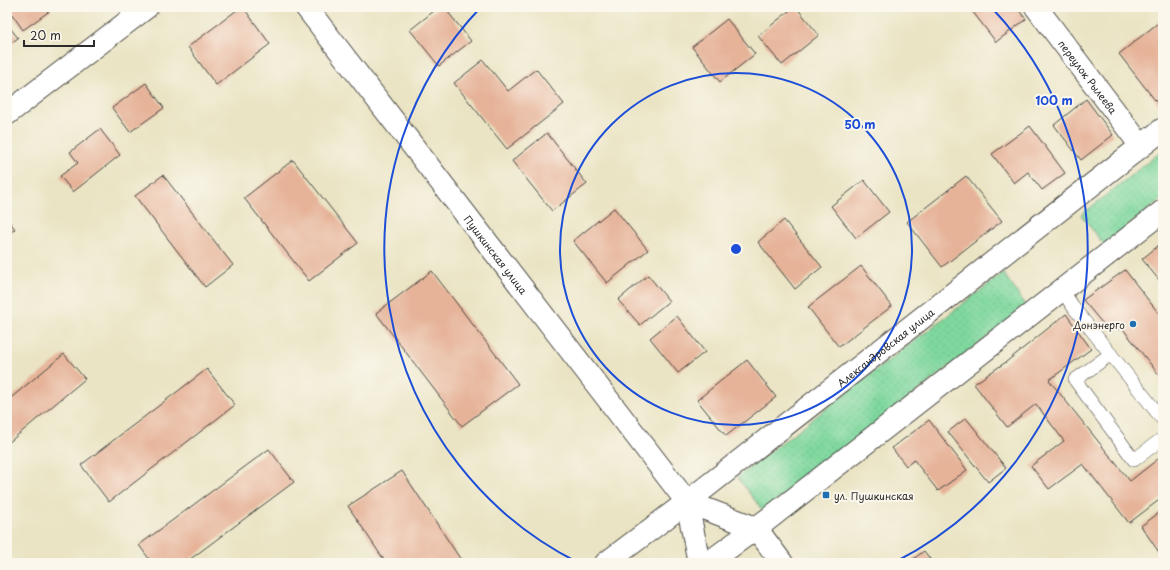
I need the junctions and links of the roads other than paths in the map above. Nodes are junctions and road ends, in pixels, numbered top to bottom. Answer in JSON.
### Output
{"nodes":[{"id":1,"x":148,"y":7,"type":"edge"},
{"id":2,"x":306,"y":7,"type":"edge"},
{"id":3,"x":1036,"y":7,"type":"edge"},
{"id":4,"x":7,"y":114,"type":"edge"},
{"id":5,"x":1163,"y":129,"type":"edge"},
{"id":6,"x":1141,"y":146,"type":"junction"},
{"id":7,"x":1163,"y":211,"type":"edge"},
{"id":8,"x":1062,"y":290,"type":"junction"},
{"id":9,"x":1110,"y":354,"type":"junction"},
{"id":10,"x":1163,"y":420,"type":"edge"},
{"id":11,"x":1163,"y":438,"type":"edge"},
{"id":12,"x":687,"y":502,"type":"junction"},
{"id":13,"x":756,"y":528,"type":"junction"},
{"id":14,"x":606,"y":563,"type":"edge"},
{"id":15,"x":699,"y":563,"type":"edge"},
{"id":16,"x":708,"y":563,"type":"edge"},
{"id":17,"x":782,"y":563,"type":"edge"}],
"edges":[{"from":1,"to":4,"type":"street"},
{"from":2,"to":12,"type":"street","name":"Пушкинская улица"},
{"from":3,"to":6,"type":"street","name":"переулок Рылеева"},
{"from":5,"to":6,"type":"street","name":"Александровская улица"},
{"from":6,"to":12,"type":"street","name":"Александровская улица"},
{"from":7,"to":8,"type":"street"},
{"from":8,"to":9,"type":"lane"},
{"from":8,"to":13,"type":"street"},
{"from":9,"to":10,"type":"lane"},
{"from":9,"to":11,"type":"lane"},
{"from":12,"to":13,"type":"street"},
{"from":12,"to":14,"type":"street","name":"Александровская улица"},
{"from":12,"to":15,"type":"street","name":"Пушкинская улица"},
{"from":13,"to":16,"type":"street"},
{"from":13,"to":17,"type":"street"}]}
